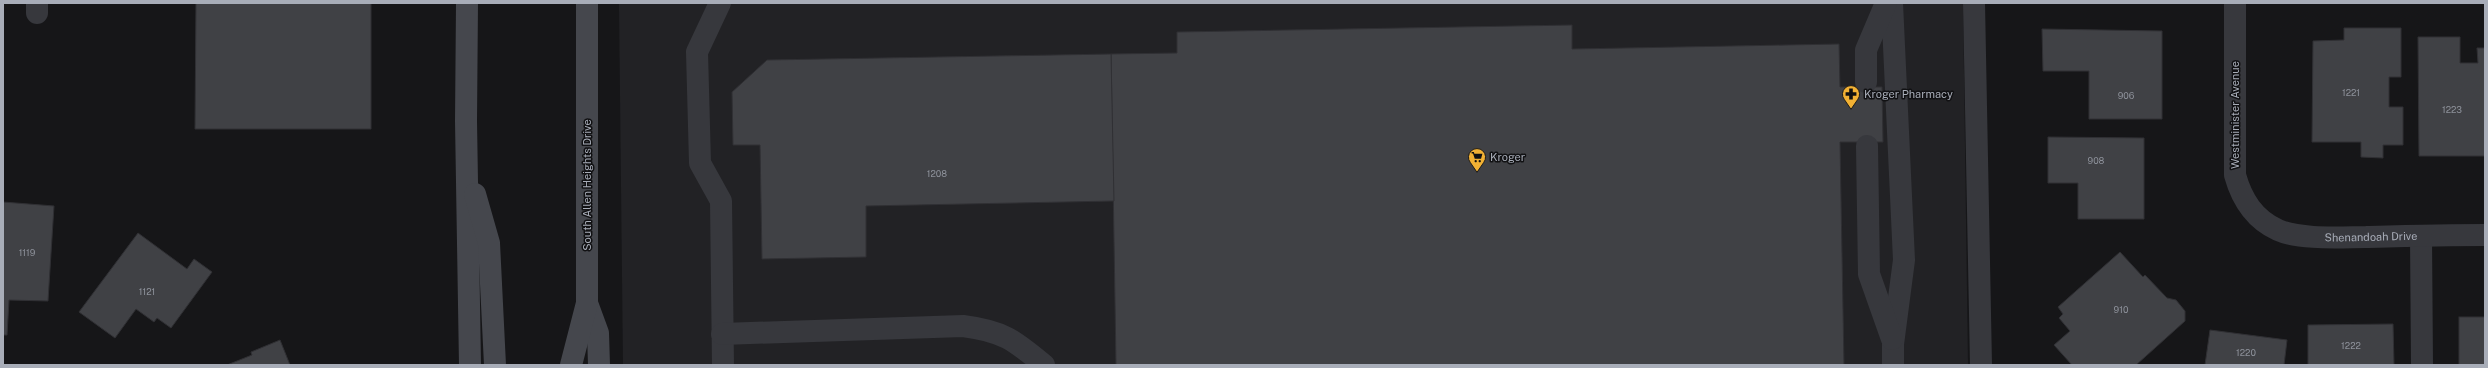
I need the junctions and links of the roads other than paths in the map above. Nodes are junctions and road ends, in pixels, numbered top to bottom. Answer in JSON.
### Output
{"nodes":[{"id":1,"x":467,"y":3,"type":"edge"},
{"id":2,"x":587,"y":3,"type":"edge"},
{"id":3,"x":720,"y":3,"type":"edge"},
{"id":4,"x":1886,"y":3,"type":"edge"},
{"id":5,"x":1892,"y":3,"type":"edge"},
{"id":6,"x":1974,"y":3,"type":"edge"},
{"id":7,"x":2235,"y":3,"type":"edge"},
{"id":8,"x":1866,"y":82,"type":"dead end"},
{"id":9,"x":1867,"y":146,"type":"dead end"},
{"id":10,"x":467,"y":168,"type":"junction"},
{"id":11,"x":2261,"y":220,"type":"joint"},
{"id":12,"x":2485,"y":234,"type":"edge"},
{"id":13,"x":2420,"y":236,"type":"junction"},
{"id":14,"x":588,"y":303,"type":"junction"},
{"id":15,"x":722,"y":334,"type":"junction"},
{"id":16,"x":1893,"y":344,"type":"junction"},
{"id":17,"x":470,"y":365,"type":"edge"},
{"id":18,"x":495,"y":365,"type":"edge"},
{"id":19,"x":571,"y":365,"type":"edge"},
{"id":20,"x":599,"y":365,"type":"edge"},
{"id":21,"x":723,"y":365,"type":"edge"},
{"id":22,"x":1044,"y":365,"type":"edge"},
{"id":23,"x":1893,"y":365,"type":"edge"},
{"id":24,"x":1981,"y":365,"type":"edge"},
{"id":25,"x":2422,"y":365,"type":"edge"}],
"edges":[{"from":1,"to":10,"type":"main road"},
{"from":2,"to":14,"type":"main road","name":"South Allen Heights Drive"},
{"from":3,"to":15,"type":"street"},
{"from":4,"to":8,"type":"street"},
{"from":5,"to":16,"type":"street"},
{"from":6,"to":24,"type":"street"},
{"from":7,"to":11,"type":"street","name":"Westminister Avenue"},
{"from":9,"to":16,"type":"street"},
{"from":10,"to":17,"type":"main road"},
{"from":10,"to":18,"type":"main road"},
{"from":11,"to":13,"type":"street","name":"Shenandoah Drive"},
{"from":12,"to":13,"type":"street","name":"Shenandoah Drive"},
{"from":13,"to":25,"type":"street"},
{"from":14,"to":19,"type":"main road","name":"South Allen Heights Drive"},
{"from":14,"to":20,"type":"main road"},
{"from":15,"to":21,"type":"street"},
{"from":15,"to":22,"type":"street"},
{"from":16,"to":23,"type":"street"}]}
